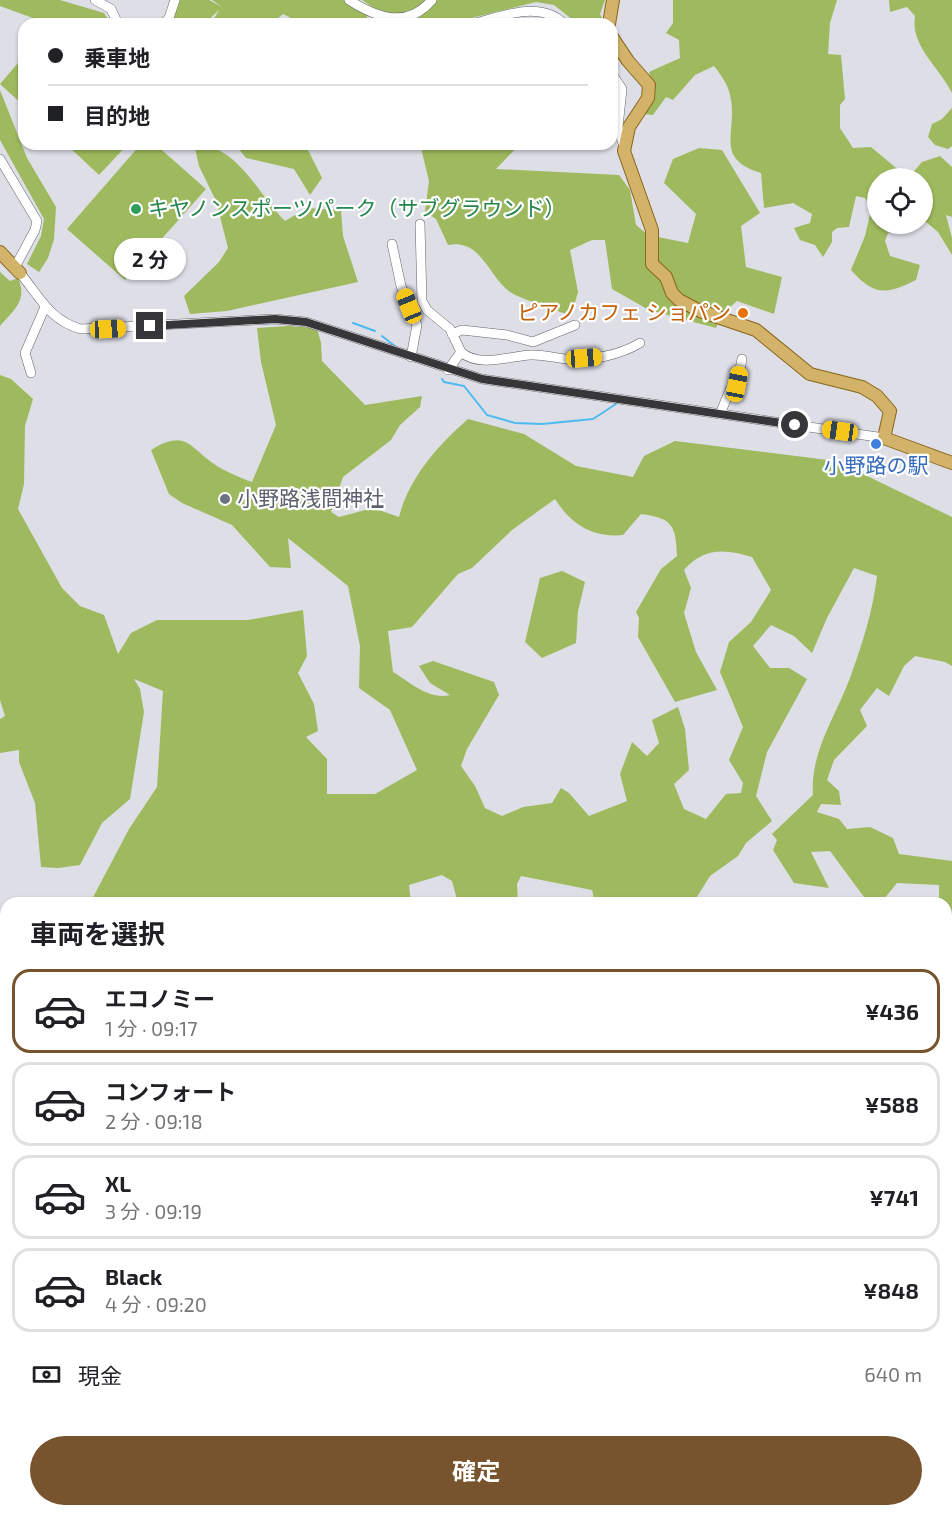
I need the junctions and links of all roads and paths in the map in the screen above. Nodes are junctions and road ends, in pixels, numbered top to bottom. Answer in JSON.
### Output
{"nodes":[{"id":1,"x":95,"y":0,"type":"edge"},
{"id":2,"x":175,"y":0,"type":"edge"},
{"id":3,"x":350,"y":0,"type":"edge"},
{"id":4,"x":432,"y":0,"type":"edge"},
{"id":5,"x":613,"y":0,"type":"edge"},
{"id":6,"x":115,"y":18,"type":"edge"},
{"id":7,"x":167,"y":18,"type":"edge"},
{"id":8,"x":382,"y":18,"type":"edge"},
{"id":9,"x":400,"y":18,"type":"edge"},
{"id":10,"x":499,"y":18,"type":"edge"},
{"id":11,"x":557,"y":18,"type":"edge"},
{"id":12,"x":610,"y":18,"type":"edge"},
{"id":13,"x":618,"y":45,"type":"edge"},
{"id":14,"x":618,"y":83,"type":"edge"},
{"id":15,"x":618,"y":127,"type":"edge"},
{"id":16,"x":618,"y":127,"type":"edge"},
{"id":17,"x":624,"y":147,"type":"junction"},
{"id":18,"x":0,"y":159,"type":"edge"},
{"id":19,"x":420,"y":224,"type":"dead end"},
{"id":20,"x":393,"y":244,"type":"dead end"},
{"id":21,"x":0,"y":252,"type":"edge"},
{"id":22,"x":17,"y":270,"type":"junction"},
{"id":23,"x":45,"y":307,"type":"junction"},
{"id":24,"x":575,"y":325,"type":"dead end"},
{"id":25,"x":452,"y":334,"type":"junction"},
{"id":26,"x":640,"y":343,"type":"dead end"},
{"id":27,"x":461,"y":352,"type":"junction"},
{"id":28,"x":411,"y":357,"type":"junction"},
{"id":29,"x":742,"y":359,"type":"dead end"},
{"id":30,"x":448,"y":370,"type":"junction"},
{"id":31,"x":31,"y":373,"type":"dead end"},
{"id":32,"x":720,"y":414,"type":"junction"},
{"id":33,"x":884,"y":438,"type":"junction"},
{"id":34,"x":952,"y":463,"type":"edge"}],
"edges":[{"from":1,"to":6,"type":"street"},
{"from":2,"to":7,"type":"street"},
{"from":3,"to":8,"type":"street"},
{"from":4,"to":9,"type":"street"},
{"from":5,"to":12,"type":"main road"},
{"from":10,"to":11,"type":"street"},
{"from":13,"to":17,"type":"main road"},
{"from":14,"to":15,"type":"street"},
{"from":16,"to":17,"type":"street"},
{"from":17,"to":33,"type":"main road"},
{"from":18,"to":22,"type":"street"},
{"from":19,"to":25,"type":"street"},
{"from":20,"to":28,"type":"street"},
{"from":21,"to":22,"type":"main road"},
{"from":22,"to":23,"type":"street"},
{"from":23,"to":28,"type":"street"},
{"from":23,"to":31,"type":"street"},
{"from":24,"to":25,"type":"street"},
{"from":25,"to":27,"type":"street"},
{"from":26,"to":27,"type":"street"},
{"from":27,"to":30,"type":"street"},
{"from":28,"to":30,"type":"street"},
{"from":29,"to":32,"type":"street"},
{"from":30,"to":32,"type":"street"},
{"from":32,"to":33,"type":"street"},
{"from":33,"to":34,"type":"main road"}]}
